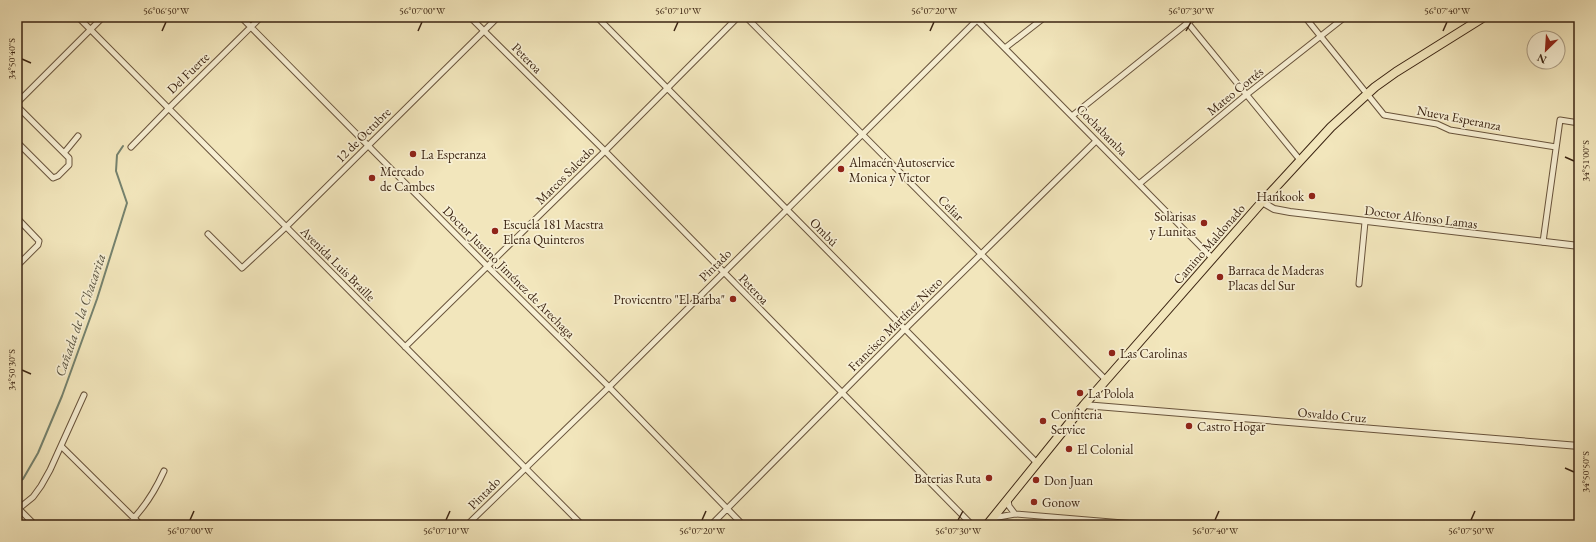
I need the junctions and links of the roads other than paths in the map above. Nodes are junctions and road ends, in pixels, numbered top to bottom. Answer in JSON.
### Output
{"nodes":[{"id":1,"x":78,"y":17,"type":"edge"},
{"id":2,"x":103,"y":17,"type":"edge"},
{"id":3,"x":241,"y":17,"type":"edge"},
{"id":4,"x":261,"y":17,"type":"edge"},
{"id":5,"x":470,"y":17,"type":"edge"},
{"id":6,"x":498,"y":17,"type":"edge"},
{"id":7,"x":597,"y":17,"type":"edge"},
{"id":8,"x":738,"y":17,"type":"edge"},
{"id":9,"x":746,"y":17,"type":"edge"},
{"id":10,"x":1044,"y":17,"type":"edge"},
{"id":11,"x":1183,"y":17,"type":"edge"},
{"id":12,"x":1195,"y":17,"type":"edge"},
{"id":13,"x":1305,"y":17,"type":"edge"},
{"id":14,"x":1345,"y":17,"type":"edge"},
{"id":15,"x":1484,"y":17,"type":"edge"},
{"id":16,"x":976,"y":18,"type":"edge"},
{"id":17,"x":1188,"y":23,"type":"junction"},
{"id":18,"x":251,"y":27,"type":"junction"},
{"id":19,"x":91,"y":30,"type":"junction"},
{"id":20,"x":484,"y":31,"type":"junction"},
{"id":21,"x":1321,"y":37,"type":"junction"},
{"id":22,"x":1006,"y":48,"type":"junction"},
{"id":23,"x":667,"y":88,"type":"junction"},
{"id":24,"x":1367,"y":94,"type":"junction"},
{"id":25,"x":1246,"y":95,"type":"junction"},
{"id":26,"x":17,"y":103,"type":"edge"},
{"id":27,"x":17,"y":106,"type":"edge"},
{"id":28,"x":169,"y":108,"type":"junction"},
{"id":29,"x":1072,"y":116,"type":"junction"},
{"id":30,"x":1579,"y":123,"type":"edge"},
{"id":31,"x":862,"y":134,"type":"junction"},
{"id":32,"x":78,"y":136,"type":"dead end"},
{"id":33,"x":1096,"y":141,"type":"junction"},
{"id":34,"x":17,"y":142,"type":"edge"},
{"id":35,"x":368,"y":146,"type":"junction"},
{"id":36,"x":131,"y":147,"type":"dead end"},
{"id":37,"x":1556,"y":147,"type":"junction"},
{"id":38,"x":605,"y":151,"type":"junction"},
{"id":39,"x":64,"y":153,"type":"junction"},
{"id":40,"x":1300,"y":160,"type":"junction"},
{"id":41,"x":1139,"y":184,"type":"junction"},
{"id":42,"x":1262,"y":202,"type":"junction"},
{"id":43,"x":786,"y":209,"type":"junction"},
{"id":44,"x":17,"y":218,"type":"edge"},
{"id":45,"x":1365,"y":222,"type":"junction"},
{"id":46,"x":286,"y":227,"type":"junction"},
{"id":47,"x":208,"y":234,"type":"dead end"},
{"id":48,"x":1543,"y":242,"type":"junction"},
{"id":49,"x":1579,"y":246,"type":"edge"},
{"id":50,"x":981,"y":254,"type":"junction"},
{"id":51,"x":1213,"y":259,"type":"junction"},
{"id":52,"x":17,"y":266,"type":"edge"},
{"id":53,"x":487,"y":266,"type":"junction"},
{"id":54,"x":723,"y":272,"type":"junction"},
{"id":55,"x":1359,"y":284,"type":"dead end"},
{"id":56,"x":904,"y":329,"type":"junction"},
{"id":57,"x":405,"y":346,"type":"junction"},
{"id":58,"x":1106,"y":380,"type":"junction"},
{"id":59,"x":609,"y":387,"type":"junction"},
{"id":60,"x":842,"y":393,"type":"junction"},
{"id":61,"x":84,"y":395,"type":"dead end"},
{"id":62,"x":1084,"y":405,"type":"junction"},
{"id":63,"x":61,"y":446,"type":"junction"},
{"id":64,"x":1579,"y":446,"type":"edge"},
{"id":65,"x":1037,"y":463,"type":"junction"},
{"id":66,"x":525,"y":468,"type":"junction"},
{"id":67,"x":164,"y":471,"type":"dead end"},
{"id":68,"x":1008,"y":498,"type":"junction"},
{"id":69,"x":18,"y":509,"type":"edge"},
{"id":70,"x":727,"y":509,"type":"junction"},
{"id":71,"x":1016,"y":514,"type":"junction"},
{"id":72,"x":134,"y":518,"type":"junction"},
{"id":73,"x":993,"y":518,"type":"junction"},
{"id":74,"x":1113,"y":524,"type":"edge"},
{"id":75,"x":35,"y":525,"type":"edge"},
{"id":76,"x":127,"y":525,"type":"edge"},
{"id":77,"x":141,"y":525,"type":"edge"},
{"id":78,"x":467,"y":525,"type":"edge"},
{"id":79,"x":582,"y":525,"type":"edge"},
{"id":80,"x":710,"y":525,"type":"edge"},
{"id":81,"x":743,"y":525,"type":"edge"},
{"id":82,"x":972,"y":525,"type":"edge"},
{"id":83,"x":987,"y":525,"type":"edge"},
{"id":84,"x":1147,"y":525,"type":"edge"}],
"edges":[{"from":1,"to":19,"type":"street","name":"Avenida Luis Braille"},
{"from":2,"to":19,"type":"street"},
{"from":3,"to":18,"type":"street","name":"Doctor Justino Jiménez de Arechaga"},
{"from":4,"to":18,"type":"street","name":"Del Fuerte"},
{"from":5,"to":20,"type":"street","name":"Peteroa"},
{"from":6,"to":20,"type":"street","name":"12 de Octubre"},
{"from":7,"to":23,"type":"street","name":"Ombú"},
{"from":8,"to":23,"type":"street","name":"Marcos Salcedo"},
{"from":9,"to":31,"type":"street","name":"Celiar"},
{"from":10,"to":22,"type":"street"},
{"from":11,"to":17,"type":"street"},
{"from":12,"to":17,"type":"street"},
{"from":13,"to":21,"type":"street","name":"Nueva Esperanza"},
{"from":14,"to":21,"type":"street","name":"Mateo Cortés"},
{"from":15,"to":24,"type":"main road","name":"Camino Maldonado"},
{"from":16,"to":22,"type":"street","name":"Cochabamba"},
{"from":16,"to":31,"type":"street","name":"Pintado"},
{"from":17,"to":25,"type":"street"},
{"from":17,"to":29,"type":"street"},
{"from":18,"to":28,"type":"street","name":"Del Fuerte"},
{"from":18,"to":35,"type":"street","name":"Doctor Justino Jiménez de Arechaga"},
{"from":19,"to":26,"type":"street"},
{"from":19,"to":28,"type":"street","name":"Avenida Luis Braille"},
{"from":20,"to":35,"type":"street","name":"12 de Octubre"},
{"from":20,"to":38,"type":"street","name":"Peteroa"},
{"from":21,"to":24,"type":"street","name":"Nueva Esperanza"},
{"from":21,"to":25,"type":"street","name":"Mateo Cortés"},
{"from":22,"to":29,"type":"street","name":"Cochabamba"},
{"from":23,"to":38,"type":"street","name":"Marcos Salcedo"},
{"from":23,"to":43,"type":"street","name":"Ombú"},
{"from":24,"to":37,"type":"street","name":"Nueva Esperanza"},
{"from":24,"to":40,"type":"main road","name":"Camino Maldonado"},
{"from":25,"to":40,"type":"street"},
{"from":25,"to":41,"type":"street","name":"Mateo Cortés"},
{"from":27,"to":39,"type":"street"},
{"from":28,"to":36,"type":"street","name":"Del Fuerte"},
{"from":28,"to":46,"type":"street","name":"Avenida Luis Braille"},
{"from":29,"to":33,"type":"street","name":"Cochabamba"},
{"from":30,"to":37,"type":"street"},
{"from":31,"to":43,"type":"street","name":"Pintado"},
{"from":31,"to":50,"type":"street","name":"Celiar"},
{"from":32,"to":39,"type":"street"},
{"from":33,"to":41,"type":"street","name":"Cochabamba"},
{"from":33,"to":50,"type":"street","name":"Francisco Martínez Nieto"},
{"from":34,"to":39,"type":"street"},
{"from":35,"to":46,"type":"street","name":"12 de Octubre"},
{"from":35,"to":53,"type":"street","name":"Doctor Justino Jiménez de Arechaga"},
{"from":37,"to":48,"type":"street"},
{"from":38,"to":53,"type":"street","name":"Marcos Salcedo"},
{"from":38,"to":54,"type":"street","name":"Peteroa"},
{"from":40,"to":42,"type":"main road","name":"Camino Maldonado"},
{"from":41,"to":51,"type":"street","name":"Cochabamba"},
{"from":42,"to":45,"type":"street","name":"Doctor Alfonso Lamas"},
{"from":42,"to":51,"type":"main road","name":"Camino Maldonado"},
{"from":43,"to":54,"type":"street","name":"Pintado"},
{"from":43,"to":56,"type":"street","name":"Ombú"},
{"from":44,"to":52,"type":"street"},
{"from":45,"to":48,"type":"street","name":"Doctor Alfonso Lamas"},
{"from":45,"to":55,"type":"street"},
{"from":46,"to":47,"type":"street","name":"12 de Octubre"},
{"from":46,"to":57,"type":"street","name":"Avenida Luis Braille"},
{"from":48,"to":49,"type":"street","name":"Doctor Alfonso Lamas"},
{"from":50,"to":56,"type":"street","name":"Francisco Martínez Nieto"},
{"from":50,"to":58,"type":"street","name":"Celiar"},
{"from":51,"to":58,"type":"main road","name":"Camino Maldonado"},
{"from":53,"to":57,"type":"street","name":"Marcos Salcedo"},
{"from":53,"to":59,"type":"street","name":"Doctor Justino Jiménez de Arechaga"},
{"from":54,"to":59,"type":"street","name":"Pintado"},
{"from":54,"to":60,"type":"street","name":"Peteroa"},
{"from":56,"to":60,"type":"street","name":"Francisco Martínez Nieto"},
{"from":56,"to":65,"type":"street","name":"Ombú"},
{"from":57,"to":66,"type":"street","name":"Avenida Luis Braille"},
{"from":58,"to":62,"type":"main road","name":"Camino Maldonado"},
{"from":59,"to":66,"type":"street","name":"Pintado"},
{"from":59,"to":70,"type":"street","name":"Doctor Justino Jiménez de Arechaga"},
{"from":60,"to":70,"type":"street","name":"Francisco Martínez Nieto"},
{"from":60,"to":82,"type":"street","name":"Peteroa"},
{"from":61,"to":63,"type":"street"},
{"from":62,"to":64,"type":"street","name":"Osvaldo Cruz"},
{"from":62,"to":65,"type":"main road","name":"Camino Maldonado"},
{"from":63,"to":69,"type":"street"},
{"from":63,"to":72,"type":"street"},
{"from":65,"to":68,"type":"main road","name":"Camino Maldonado"},
{"from":66,"to":78,"type":"street","name":"Pintado"},
{"from":66,"to":79,"type":"street","name":"Avenida Luis Braille"},
{"from":67,"to":72,"type":"street"},
{"from":68,"to":71,"type":"street"},
{"from":68,"to":73,"type":"main road","name":"Camino Maldonado"},
{"from":69,"to":75,"type":"street"},
{"from":70,"to":80,"type":"street","name":"Francisco Martínez Nieto"},
{"from":70,"to":81,"type":"street","name":"Doctor Justino Jiménez de Arechaga"},
{"from":71,"to":73,"type":"street"},
{"from":71,"to":74,"type":"street"},
{"from":72,"to":76,"type":"street"},
{"from":72,"to":77,"type":"street"},
{"from":73,"to":83,"type":"main road","name":"Camino Maldonado"},
{"from":74,"to":84,"type":"street"}]}
